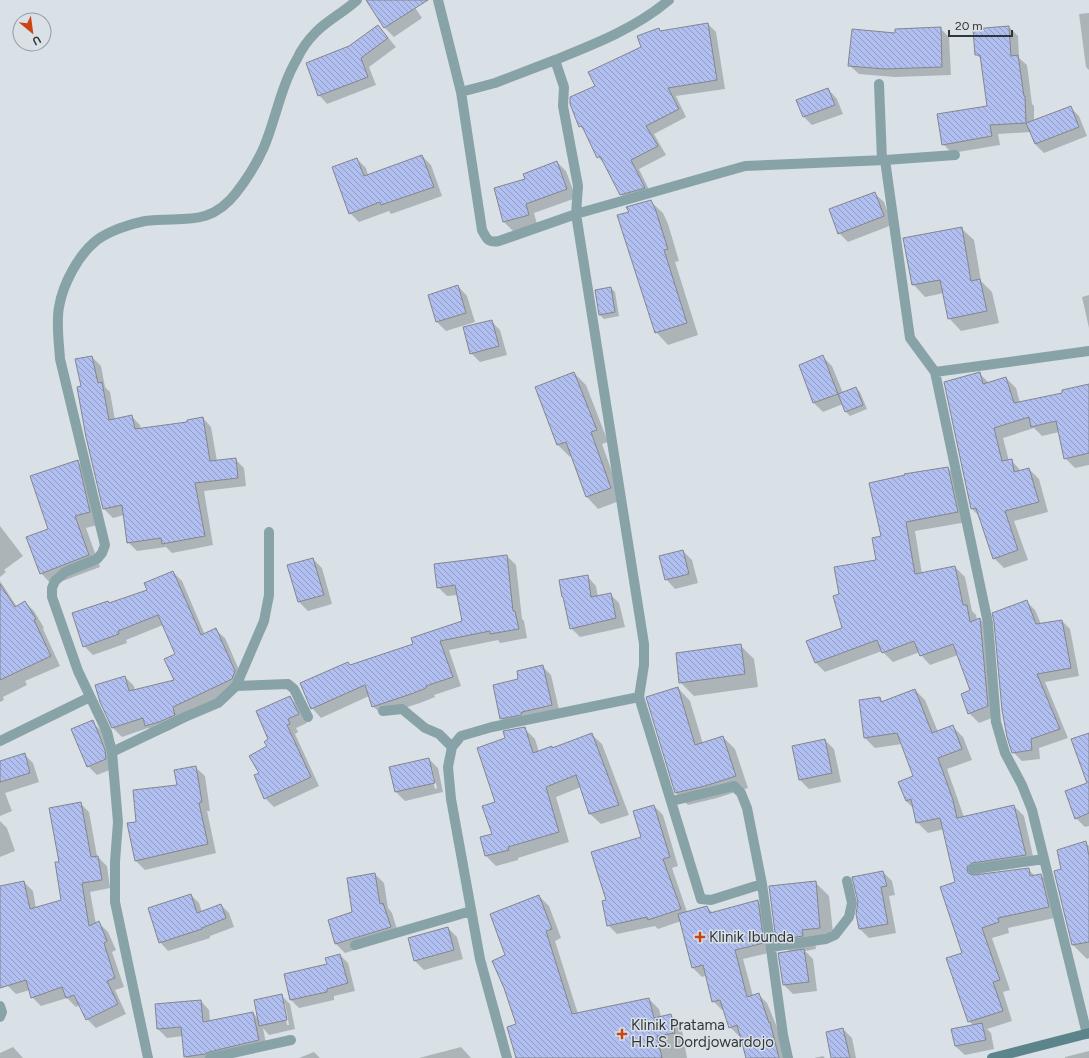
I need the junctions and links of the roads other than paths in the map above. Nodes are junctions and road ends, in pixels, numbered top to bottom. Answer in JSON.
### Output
{"nodes":[{"id":1,"x":357,"y":0,"type":"edge"},
{"id":2,"x":438,"y":0,"type":"edge"},
{"id":3,"x":669,"y":0,"type":"edge"},
{"id":4,"x":554,"y":60,"type":"junction"},
{"id":5,"x":879,"y":84,"type":"dead end"},
{"id":6,"x":461,"y":92,"type":"junction"},
{"id":7,"x":955,"y":155,"type":"dead end"},
{"id":8,"x":883,"y":160,"type":"junction"},
{"id":9,"x":576,"y":214,"type":"junction"},
{"id":10,"x":1089,"y":351,"type":"edge"},
{"id":11,"x":935,"y":372,"type":"junction"},
{"id":12,"x":268,"y":532,"type":"dead end"},
{"id":13,"x":236,"y":686,"type":"junction"},
{"id":14,"x":90,"y":697,"type":"junction"},
{"id":15,"x":640,"y":697,"type":"junction"},
{"id":16,"x":383,"y":711,"type":"dead end"},
{"id":17,"x":308,"y":717,"type":"dead end"},
{"id":18,"x":0,"y":741,"type":"edge"},
{"id":19,"x":452,"y":747,"type":"junction"},
{"id":20,"x":112,"y":752,"type":"junction"},
{"id":21,"x":672,"y":801,"type":"junction"},
{"id":22,"x":1044,"y":859,"type":"junction"},
{"id":23,"x":973,"y":870,"type":"dead end"},
{"id":24,"x":847,"y":881,"type":"dead end"},
{"id":25,"x":762,"y":884,"type":"junction"},
{"id":26,"x":471,"y":911,"type":"junction"},
{"id":27,"x":355,"y":945,"type":"dead end"},
{"id":28,"x":771,"y":946,"type":"junction"},
{"id":29,"x":0,"y":1006,"type":"edge"},
{"id":30,"x":0,"y":1017,"type":"edge"},
{"id":31,"x":1088,"y":1034,"type":"edge"},
{"id":32,"x":291,"y":1040,"type":"dead end"},
{"id":33,"x":148,"y":1058,"type":"edge"},
{"id":34,"x":210,"y":1058,"type":"edge"},
{"id":35,"x":507,"y":1058,"type":"edge"},
{"id":36,"x":788,"y":1058,"type":"edge"},
{"id":37,"x":992,"y":1058,"type":"edge"}],
"edges":[{"from":1,"to":14,"type":"street"},
{"from":2,"to":6,"type":"street"},
{"from":3,"to":4,"type":"street"},
{"from":4,"to":6,"type":"street"},
{"from":4,"to":9,"type":"street"},
{"from":5,"to":8,"type":"street"},
{"from":6,"to":9,"type":"street"},
{"from":7,"to":8,"type":"street"},
{"from":8,"to":9,"type":"street"},
{"from":8,"to":11,"type":"street"},
{"from":9,"to":15,"type":"street"},
{"from":10,"to":11,"type":"street"},
{"from":11,"to":22,"type":"street"},
{"from":12,"to":13,"type":"street"},
{"from":13,"to":17,"type":"street"},
{"from":13,"to":20,"type":"street"},
{"from":14,"to":18,"type":"street"},
{"from":14,"to":20,"type":"street"},
{"from":15,"to":19,"type":"street"},
{"from":15,"to":21,"type":"street"},
{"from":16,"to":19,"type":"street"},
{"from":19,"to":26,"type":"street"},
{"from":20,"to":33,"type":"street"},
{"from":21,"to":25,"type":"street"},
{"from":21,"to":25,"type":"street"},
{"from":22,"to":23,"type":"street"},
{"from":22,"to":31,"type":"street"},
{"from":24,"to":28,"type":"street"},
{"from":25,"to":28,"type":"street"},
{"from":26,"to":27,"type":"street"},
{"from":26,"to":35,"type":"street"},
{"from":28,"to":36,"type":"street"},
{"from":29,"to":30,"type":"street"},
{"from":31,"to":37,"type":"main road"},
{"from":32,"to":34,"type":"street"}]}
